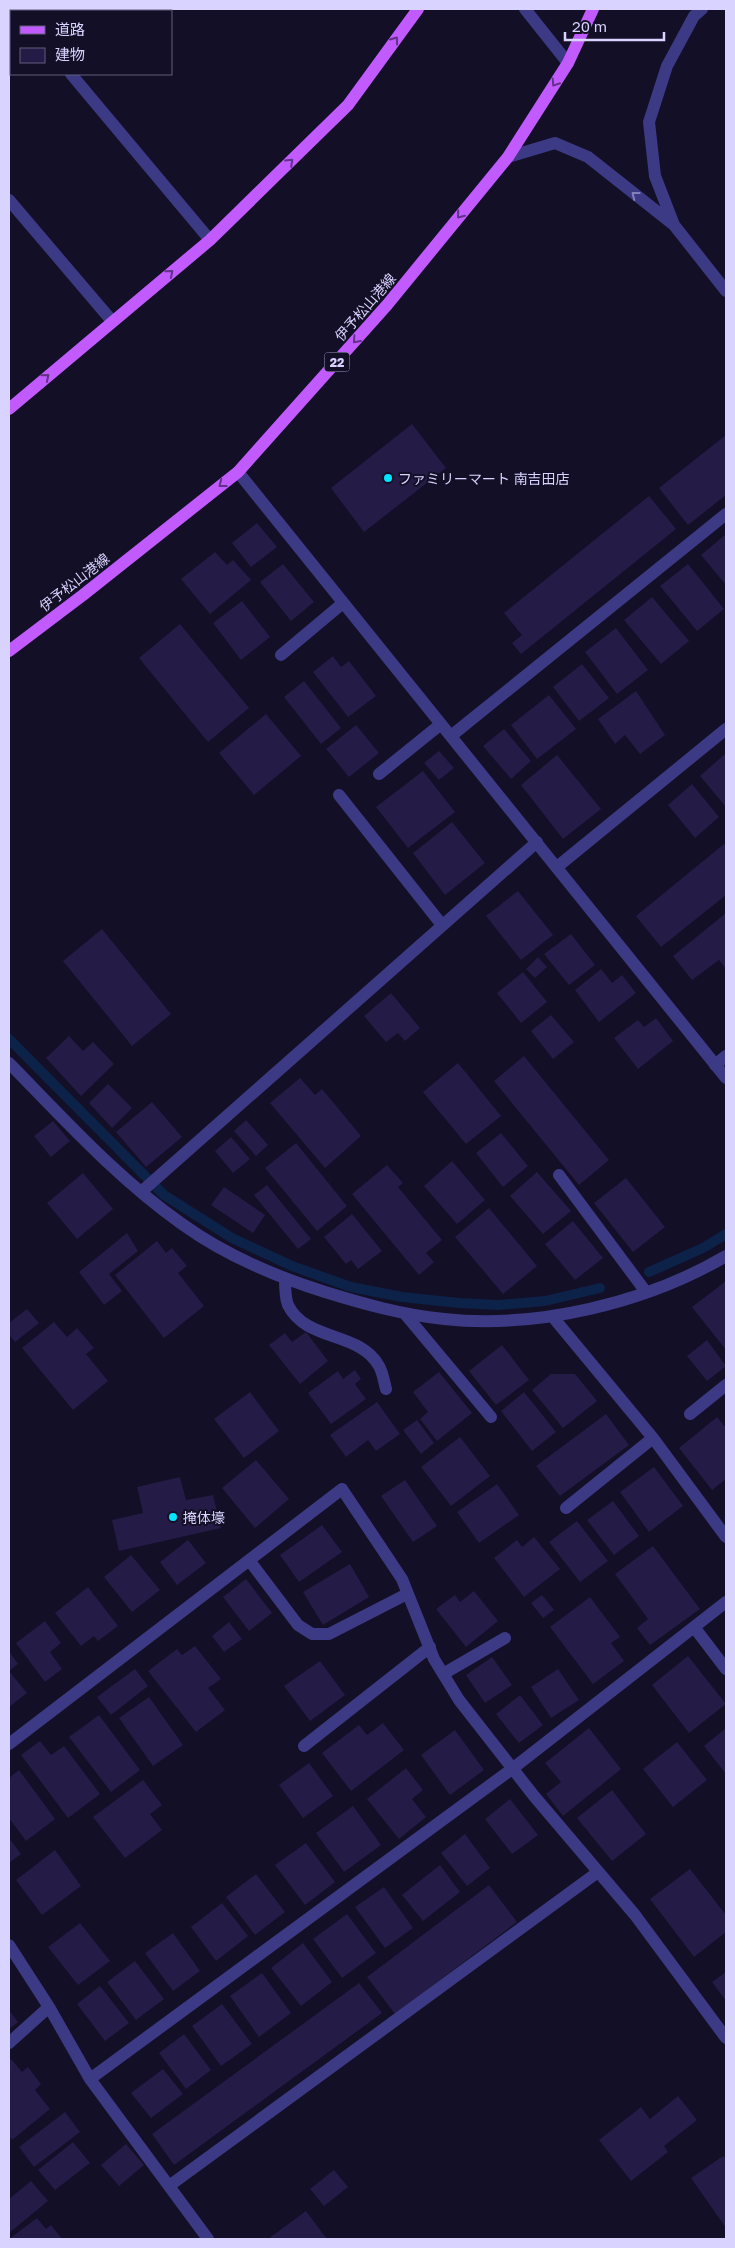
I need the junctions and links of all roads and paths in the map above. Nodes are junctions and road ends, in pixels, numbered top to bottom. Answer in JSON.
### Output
{"nodes":[{"id":1,"x":418,"y":9,"type":"edge"},
{"id":2,"x":525,"y":9,"type":"edge"},
{"id":3,"x":593,"y":9,"type":"edge"},
{"id":4,"x":702,"y":9,"type":"edge"},
{"id":5,"x":568,"y":63,"type":"junction"},
{"id":6,"x":72,"y":75,"type":"edge"},
{"id":7,"x":508,"y":157,"type":"junction"},
{"id":8,"x":9,"y":200,"type":"edge"},
{"id":9,"x":674,"y":225,"type":"junction"},
{"id":10,"x":210,"y":240,"type":"junction"},
{"id":11,"x":726,"y":291,"type":"edge"},
{"id":12,"x":112,"y":321,"type":"junction"},
{"id":13,"x":9,"y":408,"type":"edge"},
{"id":14,"x":238,"y":472,"type":"junction"},
{"id":15,"x":726,"y":514,"type":"edge"},
{"id":16,"x":343,"y":602,"type":"junction"},
{"id":17,"x":9,"y":651,"type":"edge"},
{"id":18,"x":281,"y":655,"type":"dead end"},
{"id":19,"x":441,"y":724,"type":"junction"},
{"id":20,"x":726,"y":729,"type":"edge"},
{"id":21,"x":451,"y":736,"type":"junction"},
{"id":22,"x":379,"y":774,"type":"dead end"},
{"id":23,"x":338,"y":795,"type":"dead end"},
{"id":24,"x":537,"y":842,"type":"junction"},
{"id":25,"x":557,"y":867,"type":"junction"},
{"id":26,"x":442,"y":926,"type":"junction"},
{"id":27,"x":726,"y":1056,"type":"edge"},
{"id":28,"x":9,"y":1063,"type":"edge"},
{"id":29,"x":715,"y":1065,"type":"junction"},
{"id":30,"x":726,"y":1078,"type":"edge"},
{"id":31,"x":558,"y":1175,"type":"dead end"},
{"id":32,"x":144,"y":1189,"type":"junction"},
{"id":33,"x":726,"y":1256,"type":"edge"},
{"id":34,"x":285,"y":1278,"type":"junction"},
{"id":35,"x":646,"y":1292,"type":"junction"},
{"id":36,"x":405,"y":1314,"type":"junction"},
{"id":37,"x":552,"y":1316,"type":"junction"},
{"id":38,"x":726,"y":1385,"type":"edge"},
{"id":39,"x":386,"y":1389,"type":"dead end"},
{"id":40,"x":690,"y":1414,"type":"dead end"},
{"id":41,"x":491,"y":1417,"type":"dead end"},
{"id":42,"x":653,"y":1438,"type":"junction"},
{"id":43,"x":566,"y":1508,"type":"dead end"},
{"id":44,"x":726,"y":1537,"type":"edge"},
{"id":45,"x":249,"y":1560,"type":"junction"},
{"id":46,"x":408,"y":1594,"type":"junction"},
{"id":47,"x":726,"y":1602,"type":"edge"},
{"id":48,"x":694,"y":1628,"type":"junction"},
{"id":49,"x":505,"y":1638,"type":"dead end"},
{"id":50,"x":430,"y":1647,"type":"junction"},
{"id":51,"x":726,"y":1668,"type":"edge"},
{"id":52,"x":443,"y":1674,"type":"junction"},
{"id":53,"x":9,"y":1744,"type":"edge"},
{"id":54,"x":304,"y":1746,"type":"dead end"},
{"id":55,"x":512,"y":1769,"type":"junction"},
{"id":56,"x":598,"y":1872,"type":"junction"},
{"id":57,"x":9,"y":1945,"type":"edge"},
{"id":58,"x":49,"y":2007,"type":"junction"},
{"id":59,"x":726,"y":2038,"type":"edge"},
{"id":60,"x":9,"y":2043,"type":"edge"},
{"id":61,"x":90,"y":2078,"type":"junction"},
{"id":62,"x":169,"y":2186,"type":"junction"},
{"id":63,"x":208,"y":2239,"type":"edge"}],
"edges":[{"from":10,"to":1,"type":"main road","one_way":true},
{"from":2,"to":5,"type":"street"},
{"from":3,"to":5,"type":"main road","name":"伊予松山港線","number":"22"},
{"from":4,"to":9,"type":"street"},
{"from":5,"to":7,"type":"main road","name":"伊予松山港線","number":"22","one_way":true},
{"from":6,"to":10,"type":"street"},
{"from":9,"to":7,"type":"street","one_way":true},
{"from":7,"to":14,"type":"main road","name":"伊予松山港線","number":"22","one_way":true},
{"from":8,"to":12,"type":"street"},
{"from":9,"to":11,"type":"street"},
{"from":12,"to":10,"type":"main road","one_way":true},
{"from":13,"to":12,"type":"main road","one_way":true},
{"from":14,"to":16,"type":"street"},
{"from":14,"to":17,"type":"main road","name":"伊予松山港線","number":"22","one_way":true},
{"from":15,"to":21,"type":"street"},
{"from":16,"to":18,"type":"street"},
{"from":16,"to":19,"type":"street"},
{"from":19,"to":21,"type":"street"},
{"from":19,"to":22,"type":"street"},
{"from":20,"to":25,"type":"street"},
{"from":21,"to":24,"type":"street"},
{"from":23,"to":26,"type":"street"},
{"from":24,"to":25,"type":"street"},
{"from":24,"to":26,"type":"street"},
{"from":25,"to":29,"type":"street"},
{"from":26,"to":32,"type":"street"},
{"from":27,"to":29,"type":"street"},
{"from":28,"to":32,"type":"street"},
{"from":29,"to":30,"type":"street"},
{"from":31,"to":35,"type":"street"},
{"from":32,"to":34,"type":"street"},
{"from":33,"to":35,"type":"street"},
{"from":34,"to":36,"type":"street"},
{"from":34,"to":39,"type":"street"},
{"from":35,"to":37,"type":"street"},
{"from":36,"to":37,"type":"street"},
{"from":36,"to":41,"type":"street"},
{"from":37,"to":42,"type":"street"},
{"from":38,"to":40,"type":"street"},
{"from":42,"to":43,"type":"street"},
{"from":42,"to":44,"type":"street"},
{"from":45,"to":46,"type":"street"},
{"from":45,"to":46,"type":"street"},
{"from":45,"to":53,"type":"street"},
{"from":46,"to":50,"type":"street"},
{"from":47,"to":48,"type":"street"},
{"from":48,"to":51,"type":"street"},
{"from":48,"to":55,"type":"street"},
{"from":49,"to":52,"type":"street"},
{"from":50,"to":52,"type":"street"},
{"from":50,"to":54,"type":"street"},
{"from":52,"to":55,"type":"street"},
{"from":55,"to":56,"type":"street"},
{"from":55,"to":61,"type":"street"},
{"from":56,"to":59,"type":"street"},
{"from":56,"to":62,"type":"street"},
{"from":57,"to":58,"type":"street"},
{"from":58,"to":60,"type":"street"},
{"from":58,"to":61,"type":"street"},
{"from":61,"to":62,"type":"street"},
{"from":62,"to":63,"type":"street"}]}
